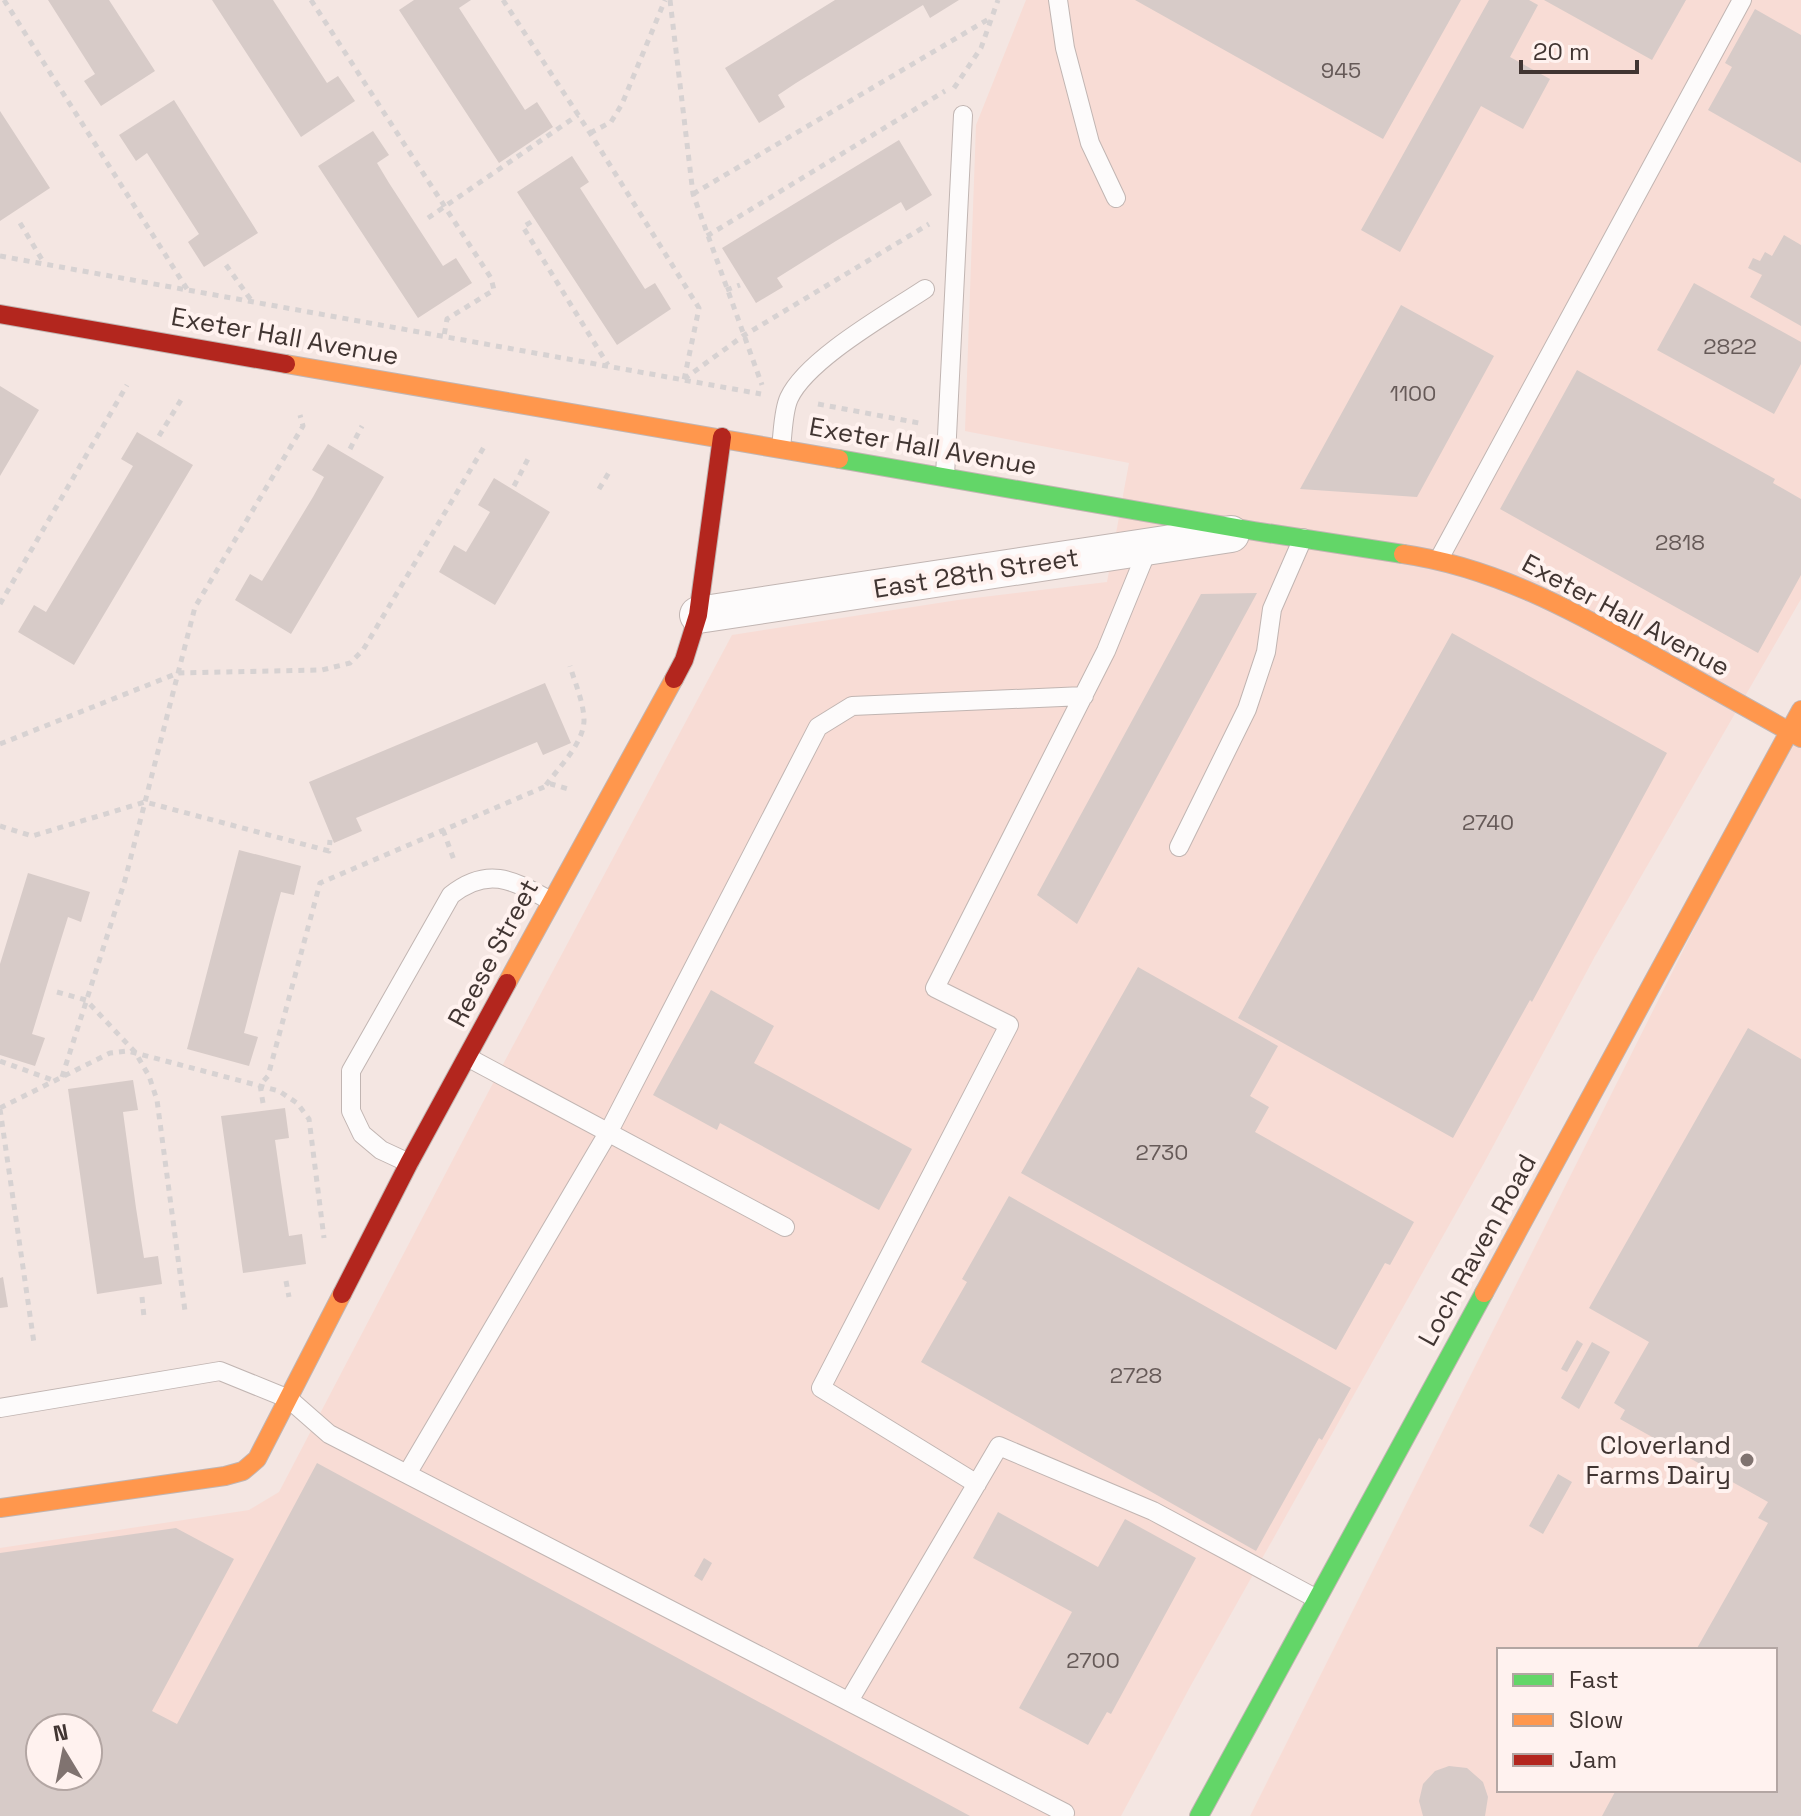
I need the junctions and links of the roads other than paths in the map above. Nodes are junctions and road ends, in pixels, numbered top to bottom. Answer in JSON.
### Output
{"nodes":[{"id":1,"x":1058,"y":0,"type":"edge"},
{"id":2,"x":1742,"y":0,"type":"edge"},
{"id":3,"x":963,"y":115,"type":"dead end"},
{"id":4,"x":1116,"y":198,"type":"dead end"},
{"id":5,"x":925,"y":289,"type":"dead end"},
{"id":6,"x":0,"y":314,"type":"edge"},
{"id":7,"x":722,"y":437,"type":"junction"},
{"id":8,"x":781,"y":447,"type":"junction"},
{"id":9,"x":945,"y":476,"type":"junction"},
{"id":10,"x":1254,"y":531,"type":"junction"},
{"id":11,"x":1303,"y":538,"type":"junction"},
{"id":12,"x":1149,"y":546,"type":"junction"},
{"id":13,"x":1439,"y":559,"type":"junction"},
{"id":14,"x":698,"y":615,"type":"junction"},
{"id":15,"x":1084,"y":696,"type":"junction"},
{"id":16,"x":1801,"y":710,"type":"edge"},
{"id":17,"x":1795,"y":735,"type":"edge"},
{"id":18,"x":1179,"y":847,"type":"dead end"},
{"id":19,"x":551,"y":901,"type":"junction"},
{"id":20,"x":467,"y":1057,"type":"junction"},
{"id":21,"x":608,"y":1133,"type":"junction"},
{"id":22,"x":409,"y":1163,"type":"junction"},
{"id":23,"x":785,"y":1227,"type":"dead end"},
{"id":24,"x":289,"y":1399,"type":"junction"},
{"id":25,"x":0,"y":1408,"type":"edge"},
{"id":26,"x":407,"y":1474,"type":"junction"},
{"id":27,"x":977,"y":1484,"type":"junction"},
{"id":28,"x":0,"y":1508,"type":"edge"},
{"id":29,"x":1317,"y":1599,"type":"junction"},
{"id":30,"x":849,"y":1701,"type":"junction"},
{"id":31,"x":1063,"y":1816,"type":"edge"},
{"id":32,"x":1199,"y":1816,"type":"edge"}],
"edges":[{"from":1,"to":4,"type":"lane"},
{"from":2,"to":13,"type":"lane"},
{"from":3,"to":9,"type":"lane"},
{"from":5,"to":8,"type":"lane"},
{"from":6,"to":7,"type":"street","name":"Exeter Hall Avenue"},
{"from":7,"to":8,"type":"street","name":"Exeter Hall Avenue"},
{"from":7,"to":14,"type":"street","name":"Reese Street"},
{"from":8,"to":9,"type":"street","name":"Exeter Hall Avenue"},
{"from":9,"to":10,"type":"street","name":"Exeter Hall Avenue"},
{"from":10,"to":11,"type":"street","name":"Exeter Hall Avenue"},
{"from":10,"to":12,"type":"street","name":"East 28th Street"},
{"from":11,"to":13,"type":"street","name":"Exeter Hall Avenue"},
{"from":11,"to":18,"type":"lane"},
{"from":12,"to":14,"type":"street","name":"East 28th Street"},
{"from":12,"to":15,"type":"lane"},
{"from":13,"to":17,"type":"street","name":"Exeter Hall Avenue"},
{"from":14,"to":19,"type":"street","name":"Reese Street"},
{"from":15,"to":21,"type":"lane"},
{"from":15,"to":27,"type":"lane"},
{"from":16,"to":17,"type":"street","name":"Loch Raven Road"},
{"from":17,"to":29,"type":"street","name":"Loch Raven Road"},
{"from":19,"to":20,"type":"street","name":"Reese Street"},
{"from":19,"to":22,"type":"lane"},
{"from":20,"to":21,"type":"lane"},
{"from":20,"to":22,"type":"street","name":"Reese Street"},
{"from":21,"to":23,"type":"lane"},
{"from":21,"to":26,"type":"lane"},
{"from":22,"to":24,"type":"street","name":"Reese Street"},
{"from":24,"to":25,"type":"lane"},
{"from":24,"to":26,"type":"lane"},
{"from":24,"to":28,"type":"street","name":"Reese Street"},
{"from":26,"to":30,"type":"lane"},
{"from":27,"to":29,"type":"lane"},
{"from":27,"to":30,"type":"lane"},
{"from":29,"to":32,"type":"street","name":"Loch Raven Road"},
{"from":30,"to":31,"type":"lane"}]}
